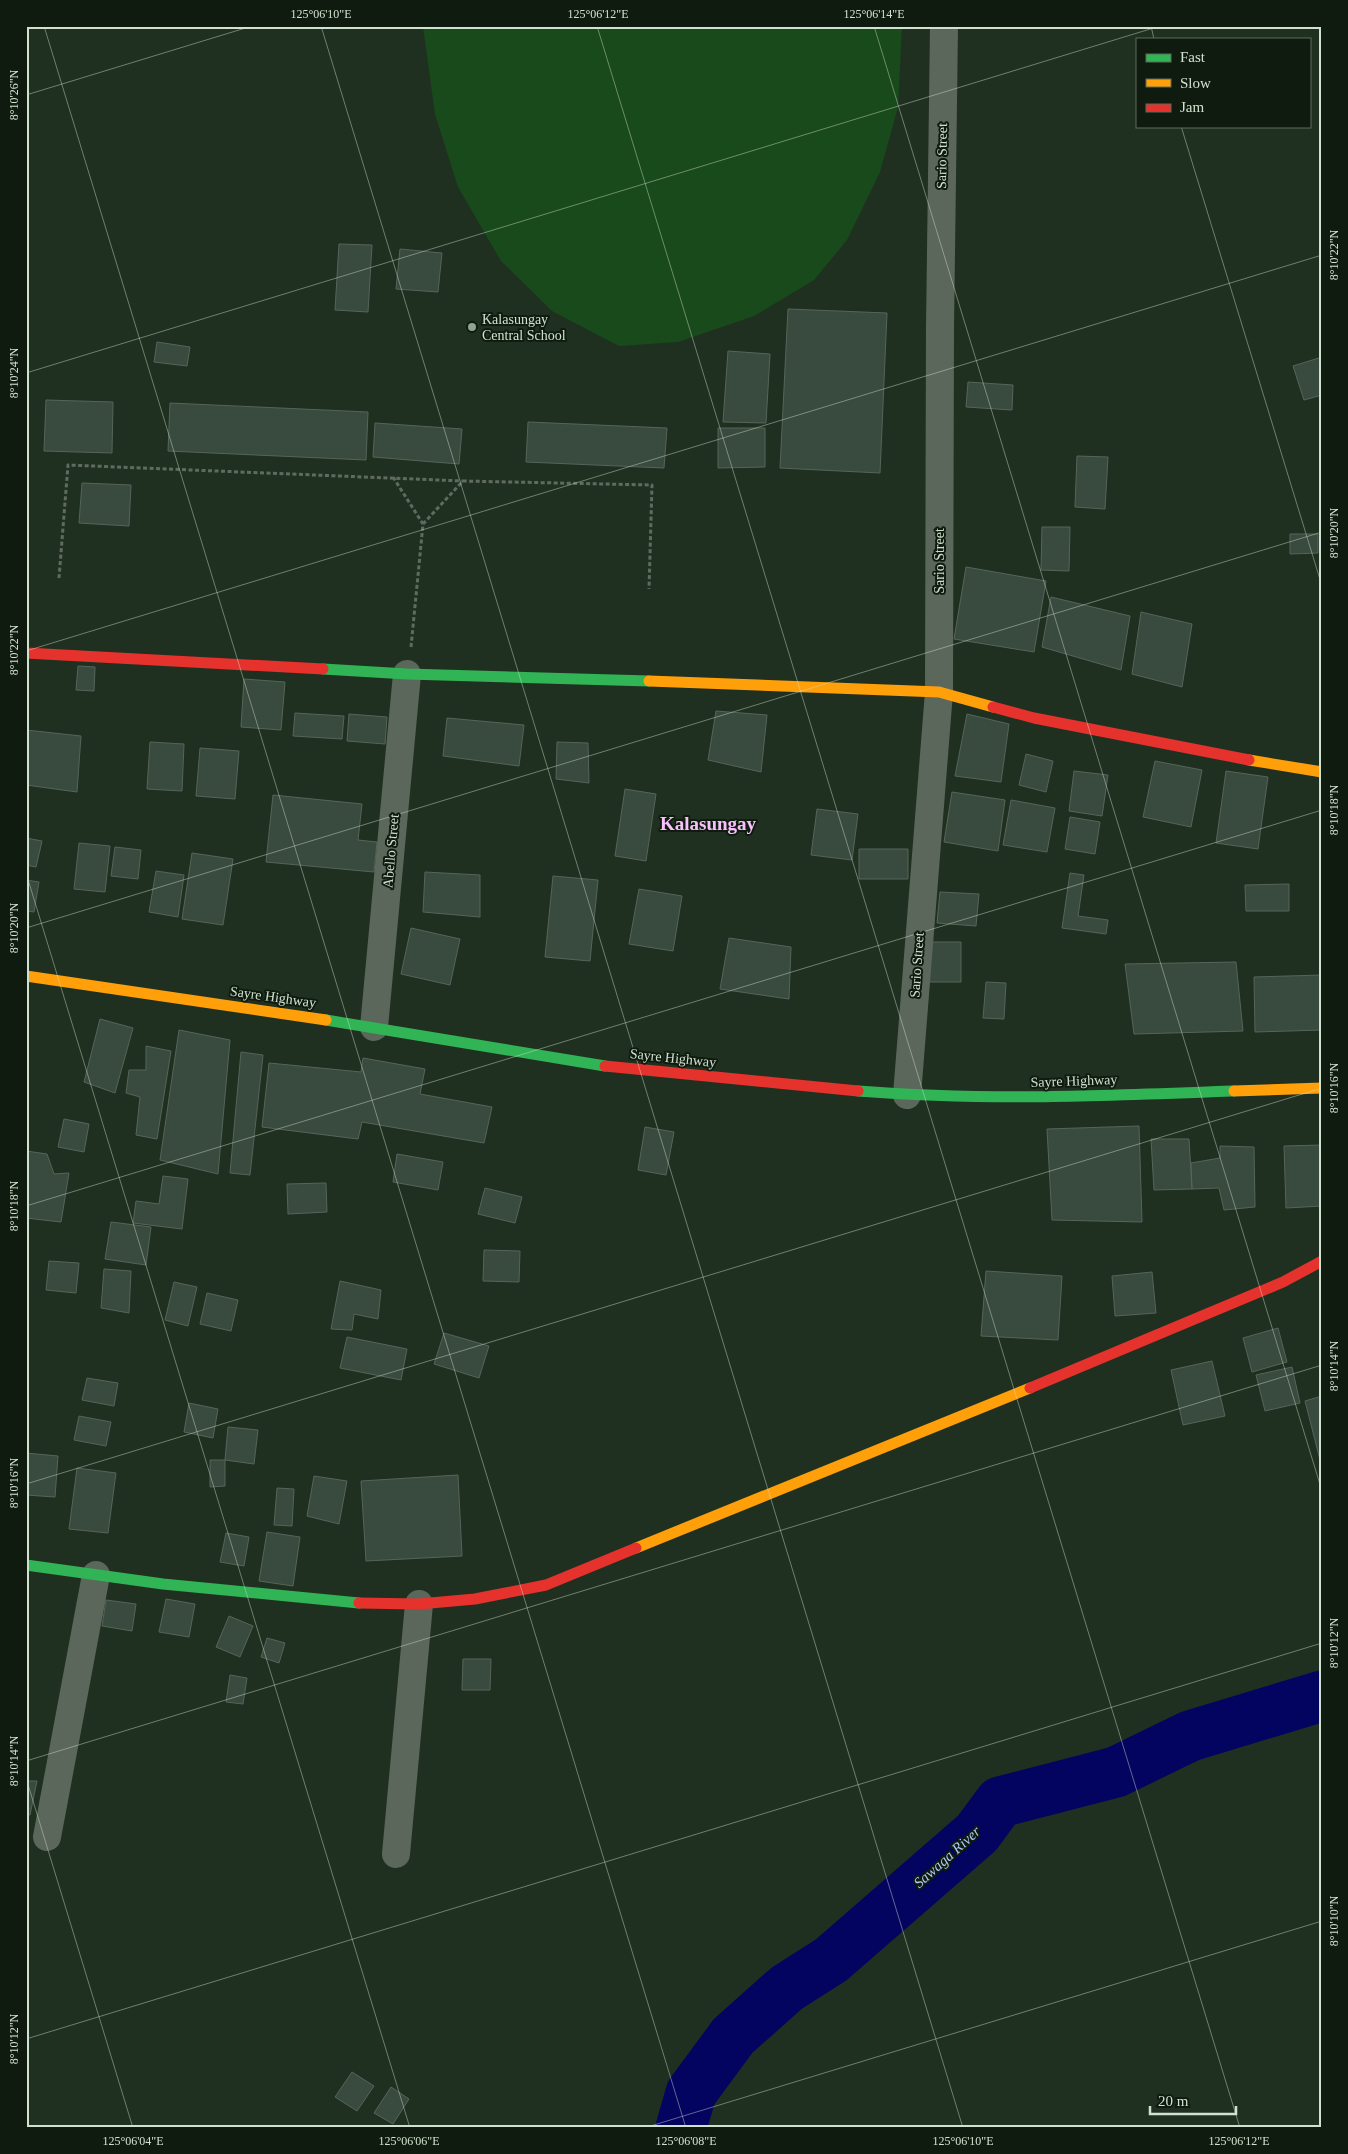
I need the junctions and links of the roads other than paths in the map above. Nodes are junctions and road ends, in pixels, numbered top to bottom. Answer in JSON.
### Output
{"nodes":[{"id":1,"x":944,"y":26,"type":"edge"},
{"id":2,"x":26,"y":652,"type":"edge"},
{"id":3,"x":407,"y":674,"type":"junction"},
{"id":4,"x":938,"y":692,"type":"junction"},
{"id":5,"x":1322,"y":772,"type":"edge"},
{"id":6,"x":26,"y":976,"type":"edge"},
{"id":7,"x":374,"y":1027,"type":"junction"},
{"id":8,"x":1322,"y":1088,"type":"edge"},
{"id":9,"x":907,"y":1095,"type":"junction"},
{"id":10,"x":1322,"y":1261,"type":"edge"},
{"id":11,"x":26,"y":1565,"type":"edge"},
{"id":12,"x":96,"y":1575,"type":"junction"},
{"id":13,"x":419,"y":1604,"type":"junction"},
{"id":14,"x":48,"y":1836,"type":"dead end"},
{"id":15,"x":396,"y":1854,"type":"dead end"}],
"edges":[{"from":1,"to":4,"type":"street","name":"Sario Street"},
{"from":2,"to":3,"type":"main road"},
{"from":3,"to":4,"type":"main road"},
{"from":3,"to":7,"type":"street","name":"Abello Street"},
{"from":4,"to":5,"type":"main road"},
{"from":4,"to":9,"type":"street","name":"Sario Street"},
{"from":6,"to":7,"type":"main road","name":"Sayre Highway"},
{"from":7,"to":9,"type":"main road","name":"Sayre Highway"},
{"from":8,"to":9,"type":"main road","name":"Sayre Highway"},
{"from":10,"to":13,"type":"main road"},
{"from":11,"to":12,"type":"main road"},
{"from":12,"to":13,"type":"main road"},
{"from":12,"to":14,"type":"street"},
{"from":13,"to":15,"type":"street"}]}
